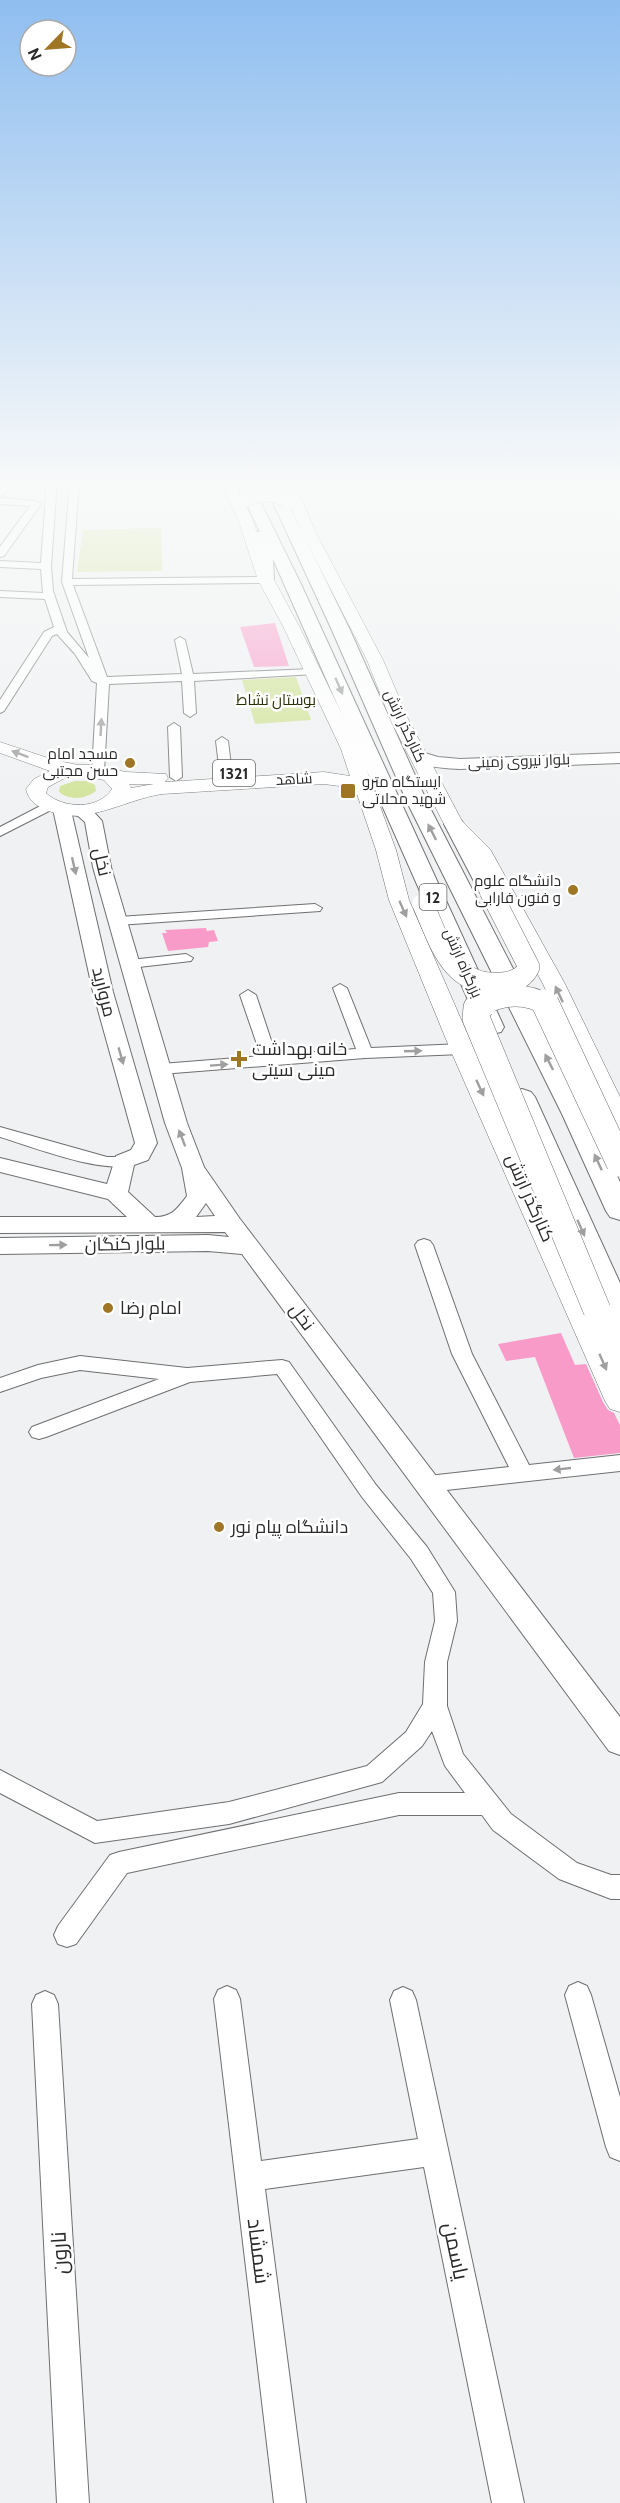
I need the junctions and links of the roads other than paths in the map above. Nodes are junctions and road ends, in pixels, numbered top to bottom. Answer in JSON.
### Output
{"nodes":[{"id":1,"x":51,"y":598,"type":"edge"},
{"id":2,"x":73,"y":598,"type":"edge"},
{"id":3,"x":277,"y":598,"type":"edge"},
{"id":4,"x":299,"y":598,"type":"edge"},
{"id":5,"x":326,"y":598,"type":"edge"},
{"id":6,"x":342,"y":598,"type":"edge"},
{"id":7,"x":60,"y":627,"type":"junction"},
{"id":8,"x":358,"y":631,"type":"junction"},
{"id":9,"x":180,"y":640,"type":"dead end"},
{"id":10,"x":312,"y":672,"type":"junction"},
{"id":11,"x":188,"y":678,"type":"junction"},
{"id":12,"x":103,"y":681,"type":"junction"},
{"id":13,"x":0,"y":709,"type":"edge"},
{"id":14,"x":190,"y":713,"type":"dead end"},
{"id":15,"x":378,"y":715,"type":"junction"},
{"id":16,"x":174,"y":727,"type":"dead end"},
{"id":17,"x":222,"y":741,"type":"dead end"},
{"id":18,"x":0,"y":747,"type":"edge"},
{"id":19,"x":350,"y":749,"type":"junction"},
{"id":20,"x":418,"y":756,"type":"junction"},
{"id":21,"x":620,"y":758,"type":"edge"},
{"id":22,"x":0,"y":763,"type":"edge"},
{"id":23,"x":620,"y":768,"type":"edge"},
{"id":24,"x":465,"y":769,"type":"junction"},
{"id":25,"x":96,"y":773,"type":"junction"},
{"id":26,"x":316,"y":773,"type":"junction"},
{"id":27,"x":226,"y":774,"type":"junction"},
{"id":28,"x":176,"y":777,"type":"junction"},
{"id":29,"x":36,"y":789,"type":"junction"},
{"id":30,"x":436,"y":790,"type":"junction"},
{"id":31,"x":366,"y":794,"type":"junction"},
{"id":32,"x":111,"y":802,"type":"junction"},
{"id":33,"x":61,"y":808,"type":"junction"},
{"id":34,"x":454,"y":824,"type":"junction"},
{"id":35,"x":0,"y":832,"type":"edge"},
{"id":36,"x":97,"y":836,"type":"junction"},
{"id":37,"x":451,"y":870,"type":"junction"},
{"id":38,"x":315,"y":908,"type":"dead end"},
{"id":39,"x":118,"y":921,"type":"junction"},
{"id":40,"x":186,"y":958,"type":"dead end"},
{"id":41,"x":130,"y":964,"type":"junction"},
{"id":42,"x":432,"y":975,"type":"junction"},
{"id":43,"x":340,"y":988,"type":"dead end"},
{"id":44,"x":248,"y":995,"type":"dead end"},
{"id":45,"x":486,"y":1015,"type":"junction"},
{"id":46,"x":462,"y":1049,"type":"junction"},
{"id":47,"x":364,"y":1053,"type":"junction"},
{"id":48,"x":270,"y":1061,"type":"junction"},
{"id":49,"x":161,"y":1069,"type":"junction"},
{"id":50,"x":620,"y":1123,"type":"edge"},
{"id":51,"x":0,"y":1132,"type":"edge"},
{"id":52,"x":123,"y":1161,"type":"junction"},
{"id":53,"x":620,"y":1163,"type":"edge"},
{"id":54,"x":0,"y":1166,"type":"edge"},
{"id":55,"x":193,"y":1167,"type":"junction"},
{"id":56,"x":79,"y":1187,"type":"junction"},
{"id":57,"x":116,"y":1194,"type":"junction"},
{"id":58,"x":620,"y":1210,"type":"edge"},
{"id":59,"x":80,"y":1224,"type":"junction"},
{"id":60,"x":159,"y":1224,"type":"junction"},
{"id":61,"x":194,"y":1224,"type":"junction"},
{"id":62,"x":232,"y":1224,"type":"junction"},
{"id":63,"x":5,"y":1236,"type":"edge"},
{"id":64,"x":208,"y":1243,"type":"junction"},
{"id":65,"x":424,"y":1245,"type":"dead end"},
{"id":66,"x":250,"y":1247,"type":"junction"},
{"id":67,"x":609,"y":1313,"type":"edge"},
{"id":68,"x":620,"y":1359,"type":"edge"},
{"id":69,"x":188,"y":1375,"type":"junction"},
{"id":70,"x":0,"y":1385,"type":"edge"},
{"id":71,"x":620,"y":1401,"type":"edge"},
{"id":72,"x":39,"y":1432,"type":"dead end"},
{"id":73,"x":620,"y":1463,"type":"edge"},
{"id":74,"x":523,"y":1474,"type":"junction"},
{"id":75,"x":428,"y":1484,"type":"junction"},
{"id":76,"x":435,"y":1706,"type":"junction"},
{"id":77,"x":620,"y":1741,"type":"edge"},
{"id":78,"x":0,"y":1781,"type":"edge"},
{"id":79,"x":488,"y":1804,"type":"junction"},
{"id":80,"x":620,"y":1887,"type":"edge"},
{"id":81,"x":67,"y":1935,"type":"dead end"},
{"id":82,"x":578,"y":1995,"type":"dead end"},
{"id":83,"x":227,"y":1999,"type":"dead end"},
{"id":84,"x":403,"y":2000,"type":"dead end"},
{"id":85,"x":45,"y":2004,"type":"dead end"},
{"id":86,"x":620,"y":2147,"type":"edge"},
{"id":87,"x":435,"y":2151,"type":"junction"},
{"id":88,"x":249,"y":2176,"type":"junction"},
{"id":89,"x":73,"y":2503,"type":"edge"},
{"id":90,"x":290,"y":2503,"type":"edge"},
{"id":91,"x":508,"y":2503,"type":"edge"}],
"edges":[{"from":1,"to":7,"type":"street"},
{"from":2,"to":12,"type":"street"},
{"from":3,"to":10,"type":"main road"},
{"from":4,"to":45,"type":"highway","name":"بزرگراه ارتش","number":"12","one_way":true},
{"from":5,"to":15,"type":"highway","name":"بزرگراه ارتش","number":"12"},
{"from":6,"to":8,"type":"main road","name":"کنارگذر ارتش"},
{"from":7,"to":12,"type":"street"},
{"from":7,"to":13,"type":"street"},
{"from":8,"to":15,"type":"main road"},
{"from":8,"to":20,"type":"main road","name":"کنارگذر ارتش"},
{"from":9,"to":11,"type":"street"},
{"from":10,"to":11,"type":"street"},
{"from":10,"to":19,"type":"main road"},
{"from":11,"to":12,"type":"street"},
{"from":11,"to":14,"type":"street"},
{"from":25,"to":12,"type":"street","one_way":true},
{"from":37,"to":15,"type":"highway","name":"بزرگراه ارتش","number":"12","one_way":true},
{"from":16,"to":28,"type":"street"},
{"from":17,"to":27,"type":"street"},
{"from":25,"to":18,"type":"main road","number":"1321","one_way":true},
{"from":19,"to":26,"type":"main road","name":"شاهد","number":"1321"},
{"from":19,"to":31,"type":"main road","name":"کنارگذر ارتش"},
{"from":20,"to":24,"type":"main road","name":"بلوار نیروی زمینی"},
{"from":20,"to":30,"type":"main road","name":"کنارگذر ارتش"},
{"from":21,"to":24,"type":"main road","name":"بلوار نیروی زمینی"},
{"from":22,"to":29,"type":"main road"},
{"from":23,"to":24,"type":"main road","name":"بلوار نیروی زمینی"},
{"from":24,"to":30,"type":"main road","name":"بلوار نیروی زمینی"},
{"from":25,"to":28,"type":"main road","name":"شاهد","number":"1321"},
{"from":25,"to":29,"type":"main road"},
{"from":25,"to":32,"type":"main road"},
{"from":26,"to":27,"type":"main road","name":"شاهد","number":"1321"},
{"from":26,"to":31,"type":"main road","name":"شاهد","number":"1321"},
{"from":26,"to":32,"type":"main road","name":"شاهد","number":"1321"},
{"from":27,"to":28,"type":"main road","name":"شاهد","number":"1321"},
{"from":29,"to":33,"type":"main road"},
{"from":30,"to":34,"type":"main road","name":"کنارگذر ارتش"},
{"from":31,"to":34,"type":"highway","bridge":true},
{"from":31,"to":42,"type":"main road","name":"کنارگذر ارتش","one_way":true},
{"from":32,"to":33,"type":"main road","name":"شاهد"},
{"from":32,"to":36,"type":"main road"},
{"from":33,"to":35,"type":"street"},
{"from":33,"to":36,"type":"main road"},
{"from":33,"to":52,"type":"main road","name":"مروارید","one_way":true},
{"from":34,"to":37,"type":"main road"},
{"from":50,"to":34,"type":"main road","name":"کنارگذر ارتش","one_way":true},
{"from":36,"to":39,"type":"main road","name":"نخل"},
{"from":58,"to":37,"type":"highway","name":"بزرگراه ارتش","number":"12","one_way":true},
{"from":38,"to":39,"type":"street"},
{"from":39,"to":41,"type":"main road","name":"نخل"},
{"from":40,"to":41,"type":"street"},
{"from":41,"to":49,"type":"main road","name":"نخل"},
{"from":42,"to":45,"type":"main road"},
{"from":42,"to":46,"type":"main road","name":"کنارگذر ارتش"},
{"from":43,"to":47,"type":"street"},
{"from":44,"to":48,"type":"street"},
{"from":45,"to":67,"type":"highway","name":"بزرگراه ارتش","number":"12","one_way":true},
{"from":47,"to":46,"type":"street","one_way":true},
{"from":46,"to":71,"type":"main road","name":"کنارگذر ارتش","one_way":true},
{"from":47,"to":48,"type":"street"},
{"from":49,"to":48,"type":"street","one_way":true},
{"from":55,"to":49,"type":"main road","name":"نخل","one_way":true},
{"from":51,"to":52,"type":"street"},
{"from":52,"to":57,"type":"main road"},
{"from":53,"to":67,"type":"highway","bridge":true},
{"from":54,"to":56,"type":"main road"},
{"from":55,"to":60,"type":"main road"},
{"from":55,"to":62,"type":"main road","name":"نخل"},
{"from":56,"to":57,"type":"main road"},
{"from":56,"to":59,"type":"main road"},
{"from":57,"to":60,"type":"main road"},
{"from":59,"to":60,"type":"main road","name":"بلوار کنگان"},
{"from":59,"to":63,"type":"main road","name":"بلوار کنگان"},
{"from":60,"to":61,"type":"main road","name":"بلوار کنگان"},
{"from":61,"to":62,"type":"main road","name":"بلوار کنگان"},
{"from":61,"to":64,"type":"main road"},
{"from":62,"to":66,"type":"main road","name":"نخل"},
{"from":63,"to":64,"type":"main road","name":"بلوار کنگان","one_way":true},
{"from":64,"to":66,"type":"main road","name":"بلوار کنگان"},
{"from":65,"to":74,"type":"street"},
{"from":66,"to":75,"type":"main road","name":"نخل"},
{"from":67,"to":68,"type":"highway"},
{"from":69,"to":70,"type":"street"},
{"from":69,"to":72,"type":"street"},
{"from":69,"to":76,"type":"street"},
{"from":73,"to":74,"type":"street","one_way":true},
{"from":74,"to":75,"type":"street"},
{"from":75,"to":77,"type":"main road","name":"نخل"},
{"from":76,"to":78,"type":"street"},
{"from":76,"to":79,"type":"street"},
{"from":79,"to":80,"type":"street"},
{"from":79,"to":81,"type":"street"},
{"from":82,"to":86,"type":"street"},
{"from":83,"to":88,"type":"street","name":"شمشاد"},
{"from":84,"to":87,"type":"street","name":"یاسمن"},
{"from":85,"to":89,"type":"street","name":"نارون"},
{"from":87,"to":88,"type":"street"},
{"from":87,"to":91,"type":"street","name":"یاسمن"},
{"from":88,"to":90,"type":"street","name":"شمشاد"}]}
